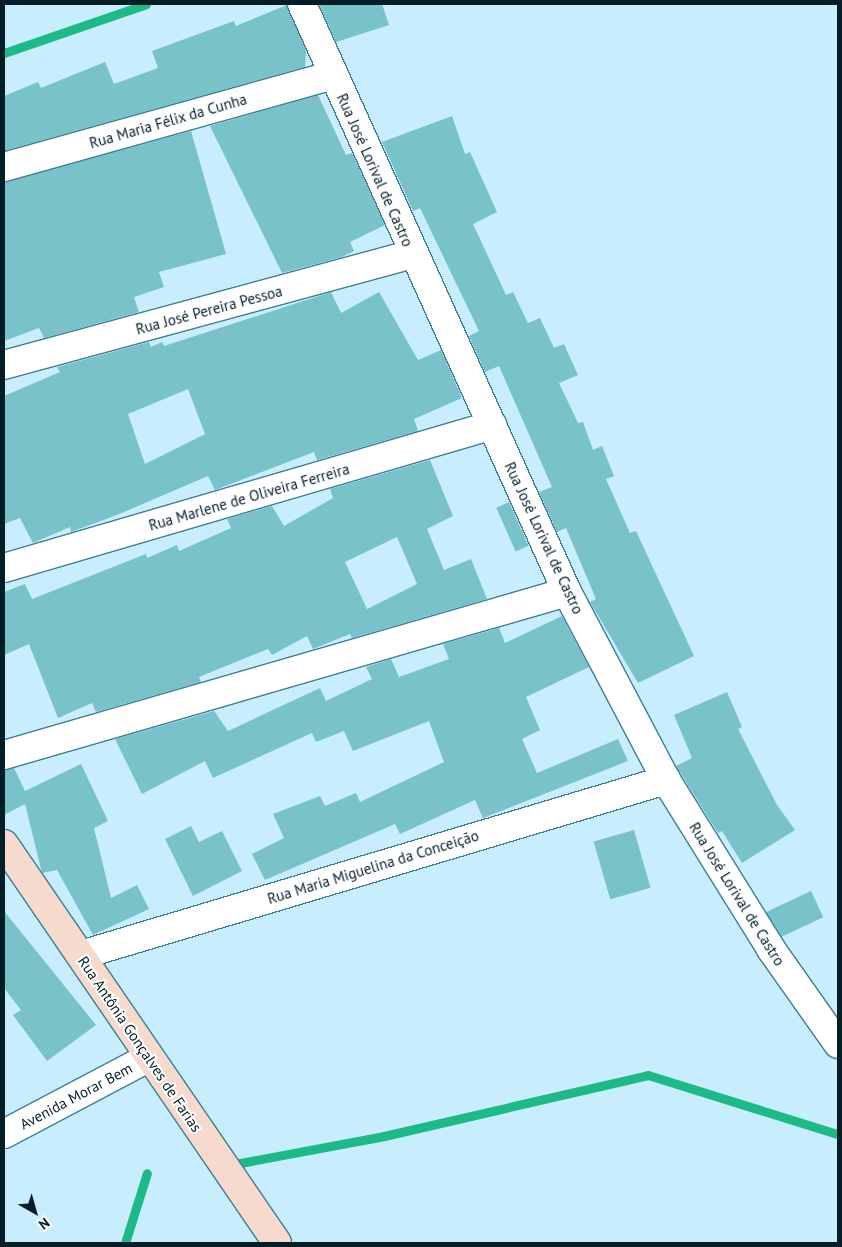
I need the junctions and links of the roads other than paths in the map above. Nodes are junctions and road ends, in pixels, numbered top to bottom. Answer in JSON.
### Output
{"nodes":[{"id":1,"x":302,"y":4,"type":"edge"},
{"id":2,"x":333,"y":75,"type":"junction"},
{"id":3,"x":4,"y":167,"type":"edge"},
{"id":4,"x":413,"y":254,"type":"junction"},
{"id":5,"x":4,"y":365,"type":"edge"},
{"id":6,"x":493,"y":426,"type":"junction"},
{"id":7,"x":4,"y":568,"type":"edge"},
{"id":8,"x":567,"y":592,"type":"junction"},
{"id":9,"x":4,"y":755,"type":"edge"},
{"id":10,"x":666,"y":780,"type":"junction"},
{"id":11,"x":4,"y":844,"type":"edge"},
{"id":12,"x":81,"y":955,"type":"junction"},
{"id":13,"x":838,"y":1044,"type":"edge"},
{"id":14,"x":148,"y":1058,"type":"junction"},
{"id":15,"x":4,"y":1134,"type":"edge"},
{"id":16,"x":277,"y":1243,"type":"edge"}],
"edges":[{"from":1,"to":2,"type":"street","name":"Rua José Lorival de Castro"},
{"from":2,"to":3,"type":"street","name":"Rua Maria Félix da Cunha"},
{"from":2,"to":4,"type":"street","name":"Rua José Lorival de Castro"},
{"from":4,"to":5,"type":"street","name":"Rua José Pereira Pessoa"},
{"from":4,"to":6,"type":"street","name":"Rua José Lorival de Castro"},
{"from":6,"to":7,"type":"street","name":"Rua Marlene de Oliveira Ferreira"},
{"from":6,"to":8,"type":"street","name":"Rua José Lorival de Castro"},
{"from":8,"to":9,"type":"street"},
{"from":8,"to":10,"type":"street","name":"Rua José Lorival de Castro"},
{"from":10,"to":12,"type":"street","name":"Rua Maria Miguelina da Conceição"},
{"from":10,"to":13,"type":"street","name":"Rua José Lorival de Castro"},
{"from":11,"to":12,"type":"street","name":"Rua Antônia Gonçalves de Farias"},
{"from":12,"to":14,"type":"street","name":"Rua Antônia Gonçalves de Farias"},
{"from":14,"to":15,"type":"street","name":"Avenida Morar Bem"},
{"from":14,"to":16,"type":"street","name":"Rua Antônia Gonçalves de Farias"}]}
